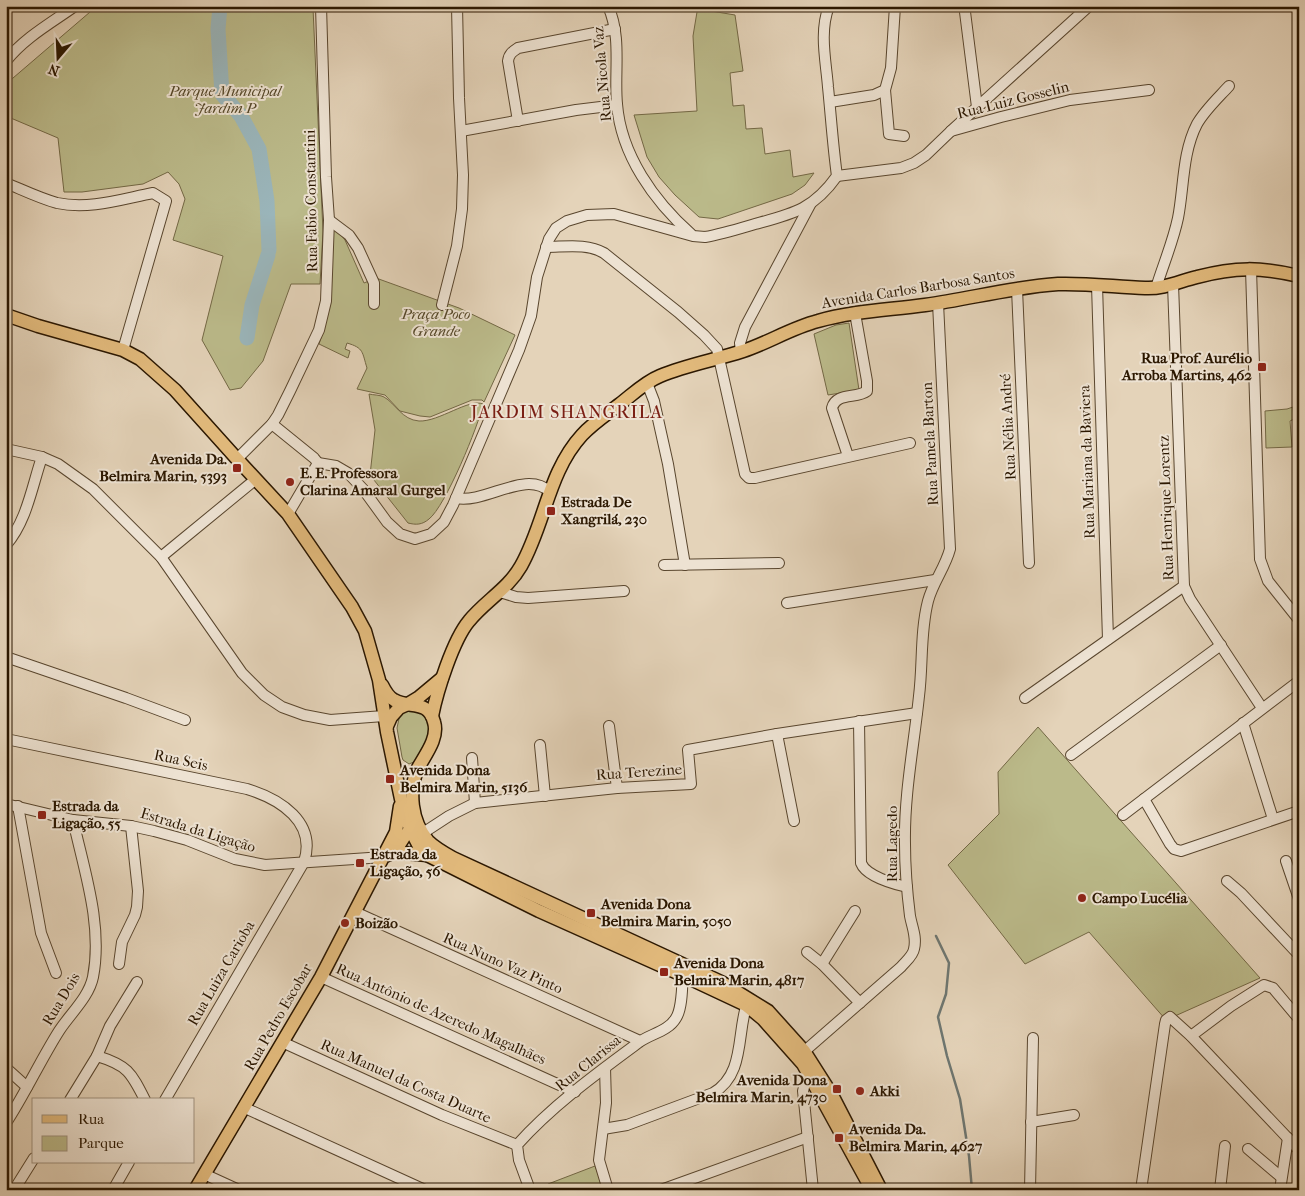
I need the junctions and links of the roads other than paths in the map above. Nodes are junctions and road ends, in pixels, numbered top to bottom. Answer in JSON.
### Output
{"nodes":[{"id":1,"x":75,"y":6,"type":"edge"},
{"id":2,"x":320,"y":6,"type":"edge"},
{"id":3,"x":457,"y":6,"type":"edge"},
{"id":4,"x":608,"y":6,"type":"edge"},
{"id":5,"x":829,"y":6,"type":"edge"},
{"id":6,"x":896,"y":6,"type":"edge"},
{"id":7,"x":1089,"y":6,"type":"edge"},
{"id":8,"x":965,"y":12,"type":"dead end"},
{"id":9,"x":614,"y":30,"type":"junction"},
{"id":10,"x":8,"y":55,"type":"edge"},
{"id":11,"x":1229,"y":86,"type":"dead end"},
{"id":12,"x":885,"y":90,"type":"junction"},
{"id":13,"x":1149,"y":90,"type":"dead end"},
{"id":14,"x":830,"y":102,"type":"junction"},
{"id":15,"x":617,"y":105,"type":"junction"},
{"id":16,"x":977,"y":106,"type":"junction"},
{"id":17,"x":518,"y":121,"type":"junction"},
{"id":18,"x":461,"y":131,"type":"junction"},
{"id":19,"x":951,"y":131,"type":"junction"},
{"id":20,"x":904,"y":136,"type":"dead end"},
{"id":21,"x":838,"y":176,"type":"junction"},
{"id":22,"x":6,"y":183,"type":"edge"},
{"id":23,"x":811,"y":204,"type":"junction"},
{"id":24,"x":329,"y":220,"type":"junction"},
{"id":25,"x":694,"y":236,"type":"junction"},
{"id":26,"x":546,"y":247,"type":"junction"},
{"id":27,"x":1251,"y":269,"type":"junction"},
{"id":28,"x":1299,"y":276,"type":"edge"},
{"id":29,"x":1173,"y":284,"type":"junction"},
{"id":30,"x":1097,"y":285,"type":"junction"},
{"id":31,"x":1156,"y":288,"type":"junction"},
{"id":32,"x":1016,"y":289,"type":"junction"},
{"id":33,"x":938,"y":303,"type":"junction"},
{"id":34,"x":374,"y":304,"type":"dead end"},
{"id":35,"x":442,"y":305,"type":"dead end"},
{"id":36,"x":855,"y":313,"type":"junction"},
{"id":37,"x":6,"y":315,"type":"edge"},
{"id":38,"x":123,"y":350,"type":"junction"},
{"id":39,"x":741,"y":352,"type":"junction"},
{"id":40,"x":720,"y":358,"type":"junction"},
{"id":41,"x":647,"y":383,"type":"junction"},
{"id":42,"x":272,"y":424,"type":"junction"},
{"id":43,"x":910,"y":443,"type":"dead end"},
{"id":44,"x":6,"y":449,"type":"edge"},
{"id":45,"x":42,"y":456,"type":"junction"},
{"id":46,"x":848,"y":456,"type":"junction"},
{"id":47,"x":237,"y":459,"type":"junction"},
{"id":48,"x":318,"y":463,"type":"junction"},
{"id":49,"x":256,"y":479,"type":"junction"},
{"id":50,"x":550,"y":492,"type":"junction"},
{"id":51,"x":456,"y":498,"type":"junction"},
{"id":52,"x":288,"y":514,"type":"junction"},
{"id":53,"x":6,"y":545,"type":"edge"},
{"id":54,"x":162,"y":557,"type":"junction"},
{"id":55,"x":779,"y":563,"type":"dead end"},
{"id":56,"x":1029,"y":563,"type":"dead end"},
{"id":57,"x":664,"y":565,"type":"dead end"},
{"id":58,"x":685,"y":565,"type":"junction"},
{"id":59,"x":935,"y":580,"type":"junction"},
{"id":60,"x":1184,"y":586,"type":"junction"},
{"id":61,"x":624,"y":590,"type":"dead end"},
{"id":62,"x":500,"y":592,"type":"junction"},
{"id":63,"x":787,"y":603,"type":"dead end"},
{"id":64,"x":1299,"y":620,"type":"edge"},
{"id":65,"x":1108,"y":639,"type":"junction"},
{"id":66,"x":1221,"y":645,"type":"junction"},
{"id":67,"x":6,"y":657,"type":"edge"},
{"id":68,"x":443,"y":676,"type":"junction"},
{"id":69,"x":379,"y":680,"type":"junction"},
{"id":70,"x":1299,"y":681,"type":"edge"},
{"id":71,"x":1024,"y":698,"type":"dead end"},
{"id":72,"x":408,"y":704,"type":"junction"},
{"id":73,"x":1262,"y":708,"type":"junction"},
{"id":74,"x":917,"y":713,"type":"junction"},
{"id":75,"x":432,"y":716,"type":"junction"},
{"id":76,"x":185,"y":720,"type":"dead end"},
{"id":77,"x":385,"y":721,"type":"junction"},
{"id":78,"x":859,"y":721,"type":"junction"},
{"id":79,"x":1243,"y":723,"type":"junction"},
{"id":80,"x":609,"y":726,"type":"dead end"},
{"id":81,"x":777,"y":734,"type":"junction"},
{"id":82,"x":6,"y":739,"type":"edge"},
{"id":83,"x":540,"y":745,"type":"dead end"},
{"id":84,"x":1071,"y":755,"type":"dead end"},
{"id":85,"x":472,"y":758,"type":"dead end"},
{"id":86,"x":394,"y":762,"type":"junction"},
{"id":87,"x":419,"y":768,"type":"junction"},
{"id":88,"x":616,"y":788,"type":"junction"},
{"id":89,"x":545,"y":796,"type":"junction"},
{"id":90,"x":401,"y":799,"type":"junction"},
{"id":91,"x":1144,"y":799,"type":"junction"},
{"id":92,"x":474,"y":803,"type":"junction"},
{"id":93,"x":6,"y":804,"type":"edge"},
{"id":94,"x":18,"y":806,"type":"junction"},
{"id":95,"x":1299,"y":811,"type":"edge"},
{"id":96,"x":1123,"y":815,"type":"dead end"},
{"id":97,"x":1272,"y":819,"type":"junction"},
{"id":98,"x":73,"y":820,"type":"junction"},
{"id":99,"x":794,"y":821,"type":"dead end"},
{"id":100,"x":131,"y":826,"type":"junction"},
{"id":101,"x":418,"y":829,"type":"junction"},
{"id":102,"x":389,"y":855,"type":"junction"},
{"id":103,"x":428,"y":855,"type":"junction"},
{"id":104,"x":1286,"y":861,"type":"dead end"},
{"id":105,"x":304,"y":862,"type":"junction"},
{"id":106,"x":1226,"y":881,"type":"dead end"},
{"id":107,"x":906,"y":887,"type":"junction"},
{"id":108,"x":1299,"y":899,"type":"edge"},
{"id":109,"x":855,"y":911,"type":"dead end"},
{"id":110,"x":355,"y":912,"type":"junction"},
{"id":111,"x":807,"y":952,"type":"dead end"},
{"id":112,"x":1299,"y":955,"type":"edge"},
{"id":113,"x":119,"y":964,"type":"dead end"},
{"id":114,"x":822,"y":964,"type":"junction"},
{"id":115,"x":683,"y":969,"type":"junction"},
{"id":116,"x":56,"y":973,"type":"dead end"},
{"id":117,"x":321,"y":976,"type":"junction"},
{"id":118,"x":137,"y":982,"type":"dead end"},
{"id":119,"x":747,"y":1001,"type":"junction"},
{"id":120,"x":860,"y":1003,"type":"junction"},
{"id":121,"x":1299,"y":1019,"type":"edge"},
{"id":122,"x":1191,"y":1036,"type":"junction"},
{"id":123,"x":1033,"y":1038,"type":"dead end"},
{"id":124,"x":640,"y":1041,"type":"junction"},
{"id":125,"x":282,"y":1042,"type":"junction"},
{"id":126,"x":801,"y":1054,"type":"junction"},
{"id":127,"x":96,"y":1056,"type":"junction"},
{"id":128,"x":6,"y":1068,"type":"edge"},
{"id":129,"x":606,"y":1068,"type":"junction"},
{"id":130,"x":811,"y":1077,"type":"junction"},
{"id":131,"x":27,"y":1087,"type":"junction"},
{"id":132,"x":575,"y":1092,"type":"junction"},
{"id":133,"x":71,"y":1098,"type":"edge"},
{"id":134,"x":144,"y":1098,"type":"edge"},
{"id":135,"x":166,"y":1098,"type":"edge"},
{"id":136,"x":245,"y":1108,"type":"junction"},
{"id":137,"x":1074,"y":1114,"type":"dead end"},
{"id":138,"x":1031,"y":1122,"type":"junction"},
{"id":139,"x":6,"y":1123,"type":"edge"},
{"id":140,"x":603,"y":1129,"type":"junction"},
{"id":141,"x":808,"y":1137,"type":"junction"},
{"id":142,"x":1288,"y":1138,"type":"junction"},
{"id":143,"x":517,"y":1145,"type":"junction"},
{"id":144,"x":1225,"y":1146,"type":"dead end"},
{"id":145,"x":1248,"y":1149,"type":"dead end"},
{"id":146,"x":1299,"y":1150,"type":"edge"},
{"id":147,"x":32,"y":1161,"type":"edge"},
{"id":148,"x":128,"y":1164,"type":"edge"},
{"id":149,"x":204,"y":1174,"type":"junction"},
{"id":150,"x":1282,"y":1177,"type":"junction"},
{"id":151,"x":14,"y":1190,"type":"edge"},
{"id":152,"x":113,"y":1190,"type":"edge"},
{"id":153,"x":195,"y":1190,"type":"edge"},
{"id":154,"x":239,"y":1190,"type":"edge"},
{"id":155,"x":425,"y":1190,"type":"edge"},
{"id":156,"x":530,"y":1190,"type":"edge"},
{"id":157,"x":608,"y":1190,"type":"edge"},
{"id":158,"x":661,"y":1190,"type":"edge"},
{"id":159,"x":813,"y":1190,"type":"edge"},
{"id":160,"x":872,"y":1190,"type":"edge"},
{"id":161,"x":881,"y":1190,"type":"edge"},
{"id":162,"x":1030,"y":1190,"type":"edge"},
{"id":163,"x":1141,"y":1190,"type":"edge"},
{"id":164,"x":1220,"y":1190,"type":"edge"},
{"id":165,"x":1280,"y":1190,"type":"edge"}],
"edges":[{"from":1,"to":10,"type":"street"},
{"from":2,"to":24,"type":"street","name":"Rua Fabio Constantini"},
{"from":3,"to":18,"type":"street"},
{"from":4,"to":9,"type":"street","name":"Rua Nicola Vaz"},
{"from":5,"to":14,"type":"street"},
{"from":6,"to":12,"type":"street"},
{"from":7,"to":16,"type":"street"},
{"from":8,"to":16,"type":"street"},
{"from":9,"to":15,"type":"street","name":"Rua Nicola Vaz"},
{"from":9,"to":17,"type":"street"},
{"from":11,"to":31,"type":"street"},
{"from":12,"to":14,"type":"street"},
{"from":12,"to":20,"type":"street"},
{"from":13,"to":19,"type":"street","name":"Rua Luiz Gosselin"},
{"from":14,"to":21,"type":"street"},
{"from":15,"to":17,"type":"street"},
{"from":15,"to":25,"type":"street","name":"Rua Nicola Vaz"},
{"from":16,"to":19,"type":"street"},
{"from":17,"to":18,"type":"street"},
{"from":18,"to":35,"type":"street"},
{"from":19,"to":21,"type":"street","name":"Rua Luiz Gosselin"},
{"from":21,"to":23,"type":"street"},
{"from":22,"to":38,"type":"street"},
{"from":23,"to":25,"type":"street"},
{"from":23,"to":39,"type":"street"},
{"from":24,"to":34,"type":"street"},
{"from":24,"to":42,"type":"street","name":"Rua Fabio Constantini"},
{"from":25,"to":26,"type":"street"},
{"from":26,"to":40,"type":"street"},
{"from":26,"to":51,"type":"street"},
{"from":27,"to":28,"type":"main road","name":"Avenida Carlos Barbosa Santos"},
{"from":27,"to":29,"type":"main road","name":"Avenida Carlos Barbosa Santos"},
{"from":27,"to":64,"type":"street"},
{"from":29,"to":31,"type":"main road","name":"Avenida Carlos Barbosa Santos"},
{"from":29,"to":60,"type":"street","name":"Rua Henrique Lorentz"},
{"from":30,"to":31,"type":"main road","name":"Avenida Carlos Barbosa Santos"},
{"from":30,"to":32,"type":"main road","name":"Avenida Carlos Barbosa Santos"},
{"from":30,"to":65,"type":"street","name":"Rua Mariana da Baviera"},
{"from":32,"to":33,"type":"main road","name":"Avenida Carlos Barbosa Santos"},
{"from":32,"to":56,"type":"street","name":"Rua Nélia André"},
{"from":33,"to":36,"type":"main road","name":"Avenida Carlos Barbosa Santos"},
{"from":33,"to":59,"type":"street","name":"Rua Pamela Barton"},
{"from":36,"to":39,"type":"main road","name":"Avenida Carlos Barbosa Santos"},
{"from":36,"to":46,"type":"street"},
{"from":37,"to":38,"type":"main road"},
{"from":38,"to":47,"type":"main road"},
{"from":39,"to":40,"type":"main road","name":"Avenida Carlos Barbosa Santos"},
{"from":40,"to":41,"type":"main road","name":"Avenida Carlos Barbosa Santos"},
{"from":40,"to":46,"type":"street"},
{"from":41,"to":50,"type":"main road","name":"Avenida Carlos Barbosa Santos"},
{"from":41,"to":58,"type":"street"},
{"from":42,"to":47,"type":"street","name":"Rua Fabio Constantini"},
{"from":42,"to":48,"type":"street"},
{"from":43,"to":46,"type":"street"},
{"from":44,"to":45,"type":"street"},
{"from":45,"to":53,"type":"street"},
{"from":45,"to":54,"type":"street"},
{"from":47,"to":49,"type":"main road"},
{"from":48,"to":51,"type":"street"},
{"from":48,"to":52,"type":"street"},
{"from":49,"to":52,"type":"main road"},
{"from":49,"to":54,"type":"street"},
{"from":50,"to":51,"type":"street"},
{"from":50,"to":62,"type":"main road","name":"Avenida Carlos Barbosa Santos"},
{"from":52,"to":69,"type":"main road"},
{"from":54,"to":77,"type":"street"},
{"from":55,"to":58,"type":"street"},
{"from":57,"to":58,"type":"street"},
{"from":59,"to":63,"type":"street"},
{"from":59,"to":74,"type":"street","name":"Rua Lagedo"},
{"from":60,"to":65,"type":"street"},
{"from":60,"to":66,"type":"street","name":"Rua Henrique Lorentz"},
{"from":61,"to":62,"type":"street"},
{"from":62,"to":68,"type":"main road","name":"Avenida Carlos Barbosa Santos"},
{"from":65,"to":71,"type":"street"},
{"from":66,"to":73,"type":"street","name":"Rua Henrique Lorentz"},
{"from":66,"to":84,"type":"street"},
{"from":67,"to":76,"type":"street"},
{"from":68,"to":72,"type":"main road","name":"Avenida Carlos Barbosa Santos"},
{"from":68,"to":75,"type":"main road","name":"Avenida Carlos Barbosa Santos"},
{"from":69,"to":72,"type":"main road"},
{"from":69,"to":77,"type":"main road"},
{"from":70,"to":73,"type":"street"},
{"from":72,"to":75,"type":"main road"},
{"from":72,"to":77,"type":"main road"},
{"from":73,"to":79,"type":"street"},
{"from":74,"to":78,"type":"street","name":"Rua Terezine"},
{"from":74,"to":107,"type":"street","name":"Rua Lagedo"},
{"from":75,"to":87,"type":"main road"},
{"from":77,"to":86,"type":"main road"},
{"from":78,"to":81,"type":"street","name":"Rua Terezine"},
{"from":78,"to":107,"type":"street"},
{"from":79,"to":91,"type":"street"},
{"from":79,"to":97,"type":"street"},
{"from":80,"to":88,"type":"street"},
{"from":81,"to":88,"type":"street","name":"Rua Terezine"},
{"from":81,"to":99,"type":"street"},
{"from":82,"to":105,"type":"street","name":"Rua Seis"},
{"from":83,"to":89,"type":"street"},
{"from":85,"to":92,"type":"street"},
{"from":86,"to":87,"type":"main road"},
{"from":86,"to":90,"type":"main road"},
{"from":87,"to":101,"type":"main road"},
{"from":88,"to":89,"type":"street","name":"Rua Terezine"},
{"from":89,"to":92,"type":"street","name":"Rua Terezine"},
{"from":90,"to":101,"type":"main road"},
{"from":90,"to":102,"type":"main road","name":"Rua Pedro Escobar"},
{"from":91,"to":96,"type":"street"},
{"from":91,"to":97,"type":"street"},
{"from":92,"to":101,"type":"street","name":"Rua Terezine"},
{"from":93,"to":94,"type":"street","name":"Estrada da Ligação"},
{"from":94,"to":98,"type":"street","name":"Estrada da Ligação"},
{"from":94,"to":116,"type":"street"},
{"from":95,"to":97,"type":"street"},
{"from":98,"to":100,"type":"street","name":"Estrada da Ligação"},
{"from":98,"to":131,"type":"street","name":"Rua Dois"},
{"from":100,"to":105,"type":"street","name":"Estrada da Ligação"},
{"from":100,"to":113,"type":"street"},
{"from":101,"to":102,"type":"main road","name":"Rua Pedro Escobar"},
{"from":101,"to":103,"type":"main road"},
{"from":101,"to":115,"type":"main road"},
{"from":102,"to":103,"type":"main road"},
{"from":102,"to":105,"type":"street","name":"Estrada da Ligação"},
{"from":102,"to":110,"type":"main road","name":"Rua Pedro Escobar"},
{"from":103,"to":115,"type":"main road"},
{"from":104,"to":108,"type":"street"},
{"from":105,"to":135,"type":"street","name":"Rua Luiza Carioba"},
{"from":106,"to":112,"type":"street"},
{"from":107,"to":120,"type":"street","name":"Rua Lagedo"},
{"from":109,"to":114,"type":"street"},
{"from":110,"to":117,"type":"main road","name":"Rua Pedro Escobar"},
{"from":110,"to":124,"type":"street","name":"Rua Nuno Vaz Pinto"},
{"from":111,"to":114,"type":"street"},
{"from":114,"to":120,"type":"street"},
{"from":115,"to":119,"type":"main road"},
{"from":115,"to":124,"type":"street","name":"Rua Clarissa"},
{"from":117,"to":125,"type":"main road","name":"Rua Pedro Escobar"},
{"from":117,"to":132,"type":"street","name":"Rua Antônio de Azeredo Magalhães"},
{"from":118,"to":127,"type":"street"},
{"from":119,"to":126,"type":"main road"},
{"from":119,"to":140,"type":"street"},
{"from":120,"to":126,"type":"street","name":"Rua Lagedo"},
{"from":121,"to":122,"type":"street"},
{"from":122,"to":142,"type":"street"},
{"from":122,"to":163,"type":"street"},
{"from":123,"to":138,"type":"street"},
{"from":124,"to":129,"type":"street","name":"Rua Clarissa"},
{"from":125,"to":136,"type":"main road","name":"Rua Pedro Escobar"},
{"from":125,"to":143,"type":"street","name":"Rua Manuel da Costa Duarte"},
{"from":126,"to":130,"type":"main road"},
{"from":127,"to":133,"type":"street"},
{"from":127,"to":134,"type":"street"},
{"from":128,"to":131,"type":"street"},
{"from":129,"to":132,"type":"street","name":"Rua Clarissa"},
{"from":129,"to":140,"type":"street"},
{"from":130,"to":141,"type":"street"},
{"from":130,"to":160,"type":"main road"},
{"from":130,"to":161,"type":"main road"},
{"from":131,"to":139,"type":"street","name":"Rua Dois"},
{"from":132,"to":143,"type":"street","name":"Rua Clarissa"},
{"from":136,"to":149,"type":"main road","name":"Rua Pedro Escobar"},
{"from":136,"to":155,"type":"street"},
{"from":137,"to":138,"type":"street"},
{"from":138,"to":162,"type":"street"},
{"from":140,"to":157,"type":"street"},
{"from":141,"to":158,"type":"street"},
{"from":141,"to":159,"type":"street"},
{"from":142,"to":146,"type":"street"},
{"from":142,"to":150,"type":"street"},
{"from":143,"to":156,"type":"street"},
{"from":144,"to":164,"type":"street"},
{"from":145,"to":150,"type":"street"},
{"from":147,"to":151,"type":"street"},
{"from":148,"to":152,"type":"street"},
{"from":149,"to":153,"type":"main road","name":"Rua Pedro Escobar"},
{"from":149,"to":154,"type":"street"},
{"from":150,"to":165,"type":"street"}]}
